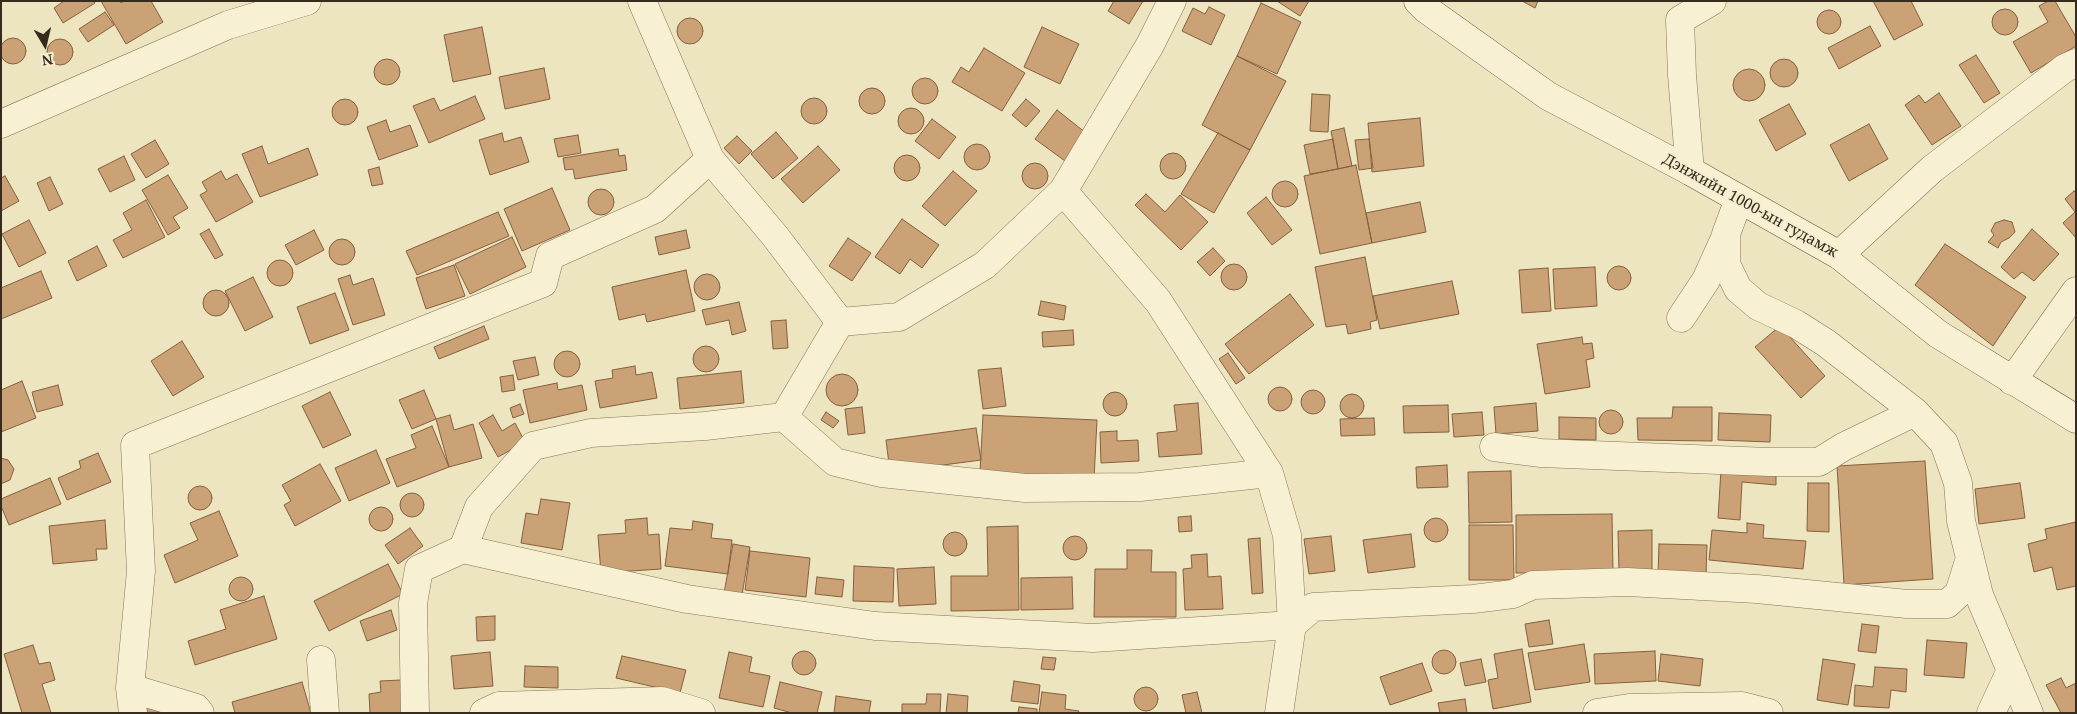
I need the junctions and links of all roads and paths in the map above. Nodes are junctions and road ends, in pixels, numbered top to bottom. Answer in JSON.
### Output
{"nodes":[{"id":1,"x":307,"y":1,"type":"edge"},
{"id":2,"x":642,"y":1,"type":"edge"},
{"id":3,"x":1172,"y":1,"type":"edge"},
{"id":4,"x":1418,"y":1,"type":"edge"},
{"id":5,"x":1712,"y":1,"type":"edge"},
{"id":6,"x":2076,"y":63,"type":"edge"},
{"id":7,"x":1,"y":124,"type":"edge"},
{"id":8,"x":710,"y":159,"type":"junction"},
{"id":9,"x":1690,"y":171,"type":"junction"},
{"id":10,"x":1063,"y":191,"type":"junction"},
{"id":11,"x":1739,"y":199,"type":"junction"},
{"id":12,"x":1726,"y":234,"type":"junction"},
{"id":13,"x":1838,"y":255,"type":"junction"},
{"id":14,"x":2076,"y":291,"type":"edge"},
{"id":15,"x":1681,"y":318,"type":"dead end"},
{"id":16,"x":840,"y":322,"type":"junction"},
{"id":17,"x":2012,"y":381,"type":"junction"},
{"id":18,"x":1915,"y":412,"type":"junction"},
{"id":19,"x":784,"y":417,"type":"junction"},
{"id":20,"x":2076,"y":419,"type":"edge"},
{"id":21,"x":1494,"y":448,"type":"dead end"},
{"id":22,"x":1269,"y":473,"type":"junction"},
{"id":23,"x":463,"y":549,"type":"junction"},
{"id":24,"x":1970,"y":558,"type":"junction"},
{"id":25,"x":1292,"y":625,"type":"junction"},
{"id":26,"x":321,"y":660,"type":"dead end"},
{"id":27,"x":2011,"y":670,"type":"junction"},
{"id":28,"x":132,"y":700,"type":"edge"},
{"id":29,"x":657,"y":707,"type":"edge"},
{"id":30,"x":200,"y":713,"type":"edge"},
{"id":31,"x":325,"y":713,"type":"edge"},
{"id":32,"x":414,"y":713,"type":"edge"},
{"id":33,"x":484,"y":713,"type":"edge"},
{"id":34,"x":701,"y":713,"type":"edge"},
{"id":35,"x":1279,"y":713,"type":"edge"},
{"id":36,"x":1597,"y":713,"type":"edge"},
{"id":37,"x":1770,"y":713,"type":"edge"},
{"id":38,"x":1991,"y":713,"type":"edge"},
{"id":39,"x":2028,"y":713,"type":"edge"}],
"edges":[{"from":1,"to":7,"type":"street"},
{"from":2,"to":8,"type":"street"},
{"from":3,"to":10,"type":"street"},
{"from":4,"to":9,"type":"street","name":"Дэнжийн 1000-ын гудамж"},
{"from":5,"to":9,"type":"street"},
{"from":6,"to":13,"type":"street"},
{"from":8,"to":16,"type":"street"},
{"from":8,"to":28,"type":"street"},
{"from":9,"to":11,"type":"street","name":"Дэнжийн 1000-ын гудамж"},
{"from":10,"to":16,"type":"street"},
{"from":10,"to":22,"type":"street"},
{"from":11,"to":12,"type":"street"},
{"from":11,"to":13,"type":"street","name":"Дэнжийн 1000-ын гудамж"},
{"from":12,"to":15,"type":"street"},
{"from":12,"to":18,"type":"street"},
{"from":13,"to":17,"type":"street","name":"Дэнжийн 1000-ын гудамж"},
{"from":14,"to":17,"type":"street"},
{"from":16,"to":19,"type":"street"},
{"from":17,"to":20,"type":"street","name":"Дэнжийн 1000-ын гудамж"},
{"from":18,"to":21,"type":"street"},
{"from":18,"to":24,"type":"street"},
{"from":19,"to":22,"type":"street"},
{"from":19,"to":23,"type":"street"},
{"from":22,"to":25,"type":"street"},
{"from":23,"to":25,"type":"street"},
{"from":23,"to":32,"type":"street"},
{"from":24,"to":25,"type":"street"},
{"from":24,"to":27,"type":"street"},
{"from":25,"to":35,"type":"street"},
{"from":26,"to":31,"type":"street"},
{"from":27,"to":38,"type":"street"},
{"from":27,"to":39,"type":"street"},
{"from":28,"to":30,"type":"street"},
{"from":29,"to":33,"type":"street"},
{"from":29,"to":34,"type":"street"},
{"from":36,"to":37,"type":"street"}]}
